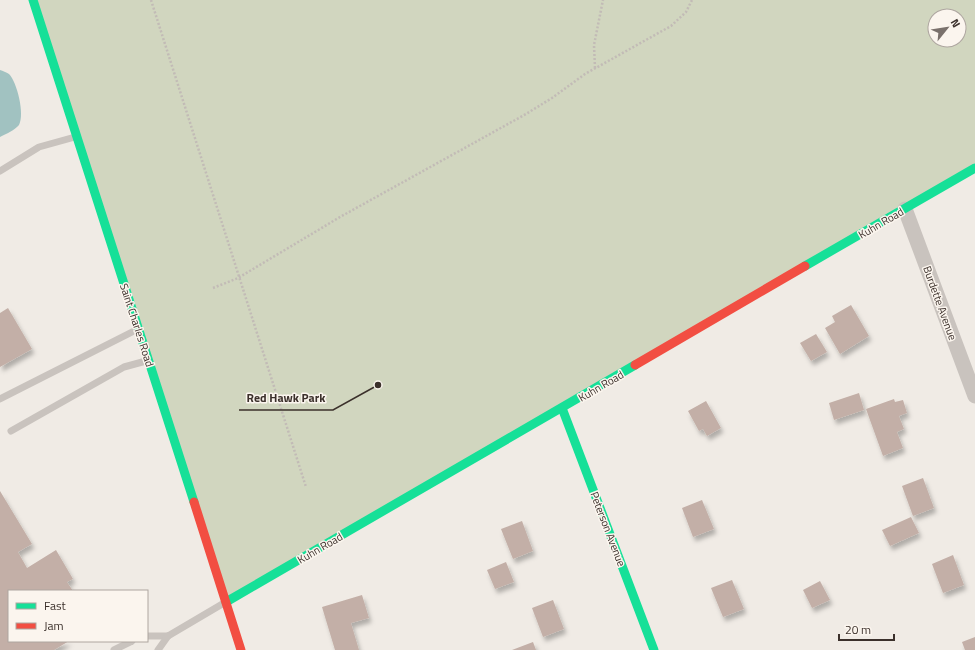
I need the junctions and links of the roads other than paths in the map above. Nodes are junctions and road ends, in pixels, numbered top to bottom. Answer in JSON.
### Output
{"nodes":[{"id":1,"x":33,"y":0,"type":"edge"},
{"id":2,"x":77,"y":136,"type":"junction"},
{"id":3,"x":975,"y":168,"type":"edge"},
{"id":4,"x":0,"y":171,"type":"edge"},
{"id":5,"x":905,"y":209,"type":"junction"},
{"id":6,"x":138,"y":329,"type":"junction"},
{"id":7,"x":148,"y":360,"type":"junction"},
{"id":8,"x":975,"y":396,"type":"edge"},
{"id":9,"x":0,"y":399,"type":"edge"},
{"id":10,"x":562,"y":408,"type":"junction"},
{"id":11,"x":10,"y":431,"type":"dead end"},
{"id":12,"x":226,"y":602,"type":"junction"},
{"id":13,"x":148,"y":636,"type":"edge"},
{"id":14,"x":168,"y":636,"type":"junction"},
{"id":15,"x":130,"y":642,"type":"edge"},
{"id":16,"x":114,"y":650,"type":"edge"},
{"id":17,"x":158,"y":650,"type":"edge"},
{"id":18,"x":242,"y":650,"type":"edge"},
{"id":19,"x":654,"y":650,"type":"edge"}],
"edges":[{"from":1,"to":2,"type":"street","name":"Saint Charles Road"},
{"from":2,"to":4,"type":"lane"},
{"from":2,"to":6,"type":"street","name":"Saint Charles Road"},
{"from":3,"to":5,"type":"street","name":"Kuhn Road"},
{"from":5,"to":8,"type":"street","name":"Burdette Avenue"},
{"from":5,"to":10,"type":"street","name":"Kuhn Road"},
{"from":6,"to":7,"type":"street","name":"Saint Charles Road"},
{"from":6,"to":9,"type":"lane"},
{"from":7,"to":11,"type":"lane"},
{"from":7,"to":12,"type":"street","name":"Saint Charles Road"},
{"from":10,"to":12,"type":"street","name":"Kuhn Road"},
{"from":10,"to":19,"type":"street","name":"Peterson Avenue"},
{"from":12,"to":14,"type":"lane"},
{"from":12,"to":18,"type":"street","name":"Saint Charles Road"},
{"from":13,"to":14,"type":"lane"},
{"from":14,"to":17,"type":"lane"},
{"from":15,"to":16,"type":"lane"}]}
